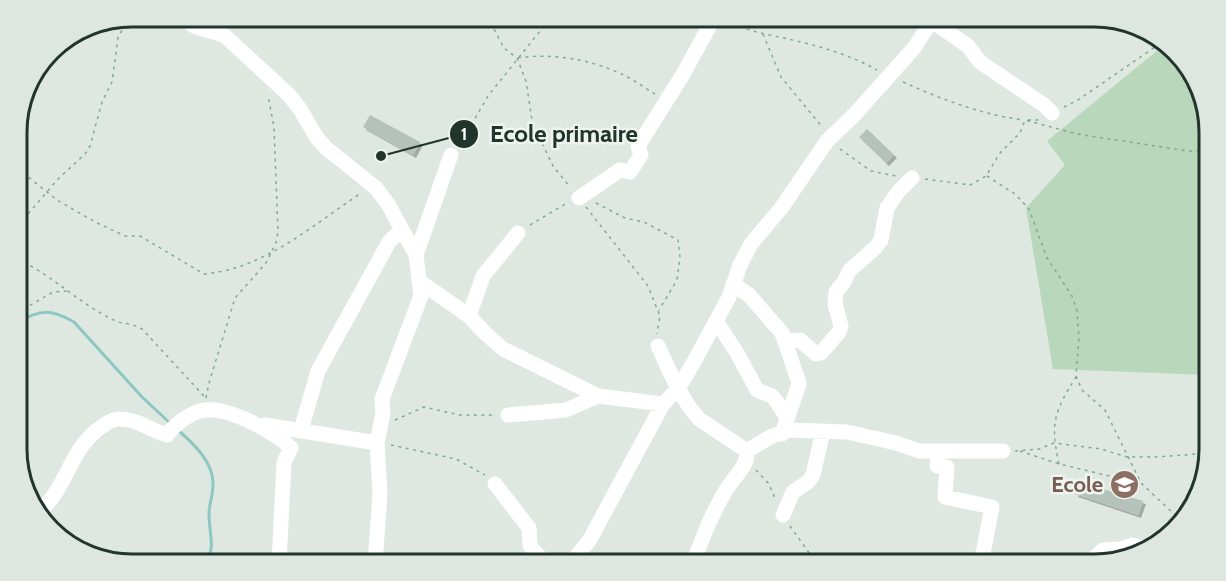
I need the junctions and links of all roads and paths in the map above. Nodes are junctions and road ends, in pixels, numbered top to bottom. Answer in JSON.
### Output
{"nodes":[{"id":1,"x":124,"y":27,"type":"edge"},
{"id":2,"x":194,"y":27,"type":"edge"},
{"id":3,"x":493,"y":27,"type":"edge"},
{"id":4,"x":543,"y":27,"type":"edge"},
{"id":5,"x":709,"y":27,"type":"edge"},
{"id":6,"x":928,"y":27,"type":"edge"},
{"id":7,"x":944,"y":27,"type":"edge"},
{"id":8,"x":763,"y":34,"type":"dead end"},
{"id":9,"x":1155,"y":47,"type":"edge"},
{"id":10,"x":517,"y":58,"type":"junction"},
{"id":11,"x":267,"y":87,"type":"dead end"},
{"id":12,"x":666,"y":101,"type":"junction"},
{"id":13,"x":1052,"y":112,"type":"joint"},
{"id":14,"x":827,"y":141,"type":"junction"},
{"id":15,"x":1199,"y":152,"type":"edge"},
{"id":16,"x":451,"y":155,"type":"joint"},
{"id":17,"x":27,"y":176,"type":"edge"},
{"id":18,"x":986,"y":176,"type":"junction"},
{"id":19,"x":912,"y":178,"type":"junction"},
{"id":20,"x":376,"y":188,"type":"junction"},
{"id":21,"x":48,"y":192,"type":"junction"},
{"id":22,"x":579,"y":198,"type":"junction"},
{"id":23,"x":27,"y":215,"type":"edge"},
{"id":24,"x":518,"y":233,"type":"joint"},
{"id":25,"x":403,"y":234,"type":"junction"},
{"id":26,"x":271,"y":255,"type":"junction"},
{"id":27,"x":416,"y":255,"type":"junction"},
{"id":28,"x":27,"y":264,"type":"edge"},
{"id":29,"x":419,"y":281,"type":"junction"},
{"id":30,"x":734,"y":284,"type":"junction"},
{"id":31,"x":68,"y":291,"type":"junction"},
{"id":32,"x":27,"y":307,"type":"edge"},
{"id":33,"x":658,"y":311,"type":"junction"},
{"id":34,"x":469,"y":316,"type":"junction"},
{"id":35,"x":716,"y":321,"type":"junction"},
{"id":36,"x":785,"y":341,"type":"junction"},
{"id":37,"x":658,"y":346,"type":"joint"},
{"id":38,"x":1076,"y":376,"type":"junction"},
{"id":39,"x":678,"y":388,"type":"junction"},
{"id":40,"x":598,"y":396,"type":"junction"},
{"id":41,"x":663,"y":404,"type":"junction"},
{"id":42,"x":508,"y":415,"type":"joint"},
{"id":43,"x":786,"y":417,"type":"junction"},
{"id":44,"x":256,"y":425,"type":"junction"},
{"id":45,"x":380,"y":427,"type":"junction"},
{"id":46,"x":300,"y":430,"type":"junction"},
{"id":47,"x":823,"y":431,"type":"junction"},
{"id":48,"x":782,"y":434,"type":"junction"},
{"id":49,"x":377,"y":443,"type":"junction"},
{"id":50,"x":1054,"y":443,"type":"junction"},
{"id":51,"x":747,"y":451,"type":"junction"},
{"id":52,"x":939,"y":451,"type":"junction"},
{"id":53,"x":1003,"y":451,"type":"joint"},
{"id":54,"x":1019,"y":451,"type":"junction"},
{"id":55,"x":1199,"y":454,"type":"edge"},
{"id":56,"x":1127,"y":457,"type":"junction"},
{"id":57,"x":1059,"y":464,"type":"junction"},
{"id":58,"x":495,"y":483,"type":"joint"},
{"id":59,"x":1141,"y":483,"type":"junction"},
{"id":60,"x":44,"y":506,"type":"edge"},
{"id":61,"x":783,"y":515,"type":"dead end"},
{"id":62,"x":1176,"y":515,"type":"edge"},
{"id":63,"x":1134,"y":545,"type":"edge"},
{"id":64,"x":279,"y":554,"type":"edge"},
{"id":65,"x":376,"y":554,"type":"edge"},
{"id":66,"x":536,"y":554,"type":"edge"},
{"id":67,"x":578,"y":554,"type":"edge"},
{"id":68,"x":697,"y":554,"type":"edge"},
{"id":69,"x":983,"y":554,"type":"edge"},
{"id":70,"x":1099,"y":554,"type":"edge"}],
"edges":[{"from":1,"to":21,"type":"path"},
{"from":2,"to":20,"type":"street"},
{"from":3,"to":10,"type":"path"},
{"from":4,"to":10,"type":"path"},
{"from":5,"to":12,"type":"street"},
{"from":6,"to":14,"type":"street"},
{"from":7,"to":13,"type":"street"},
{"from":8,"to":14,"type":"path"},
{"from":9,"to":13,"type":"path"},
{"from":10,"to":12,"type":"path"},
{"from":10,"to":16,"type":"path"},
{"from":10,"to":22,"type":"path"},
{"from":11,"to":26,"type":"path"},
{"from":12,"to":22,"type":"street"},
{"from":14,"to":19,"type":"path"},
{"from":14,"to":30,"type":"street"},
{"from":15,"to":18,"type":"path"},
{"from":16,"to":27,"type":"street"},
{"from":17,"to":21,"type":"path"},
{"from":18,"to":19,"type":"path"},
{"from":18,"to":38,"type":"path"},
{"from":19,"to":36,"type":"street"},
{"from":20,"to":25,"type":"street"},
{"from":20,"to":26,"type":"path"},
{"from":21,"to":23,"type":"path"},
{"from":21,"to":26,"type":"path"},
{"from":22,"to":24,"type":"path"},
{"from":22,"to":33,"type":"path"},
{"from":22,"to":33,"type":"path"},
{"from":24,"to":34,"type":"street"},
{"from":25,"to":27,"type":"street"},
{"from":25,"to":46,"type":"street"},
{"from":26,"to":31,"type":"path"},
{"from":27,"to":29,"type":"street"},
{"from":28,"to":31,"type":"path"},
{"from":29,"to":34,"type":"street"},
{"from":29,"to":45,"type":"street"},
{"from":30,"to":35,"type":"street"},
{"from":30,"to":36,"type":"street"},
{"from":31,"to":32,"type":"path"},
{"from":33,"to":37,"type":"path"},
{"from":34,"to":40,"type":"street"},
{"from":35,"to":39,"type":"street"},
{"from":35,"to":43,"type":"street"},
{"from":36,"to":43,"type":"street"},
{"from":37,"to":39,"type":"street"},
{"from":38,"to":50,"type":"path"},
{"from":38,"to":56,"type":"path"},
{"from":39,"to":41,"type":"street"},
{"from":39,"to":51,"type":"street"},
{"from":40,"to":41,"type":"street"},
{"from":40,"to":42,"type":"street"},
{"from":41,"to":67,"type":"street"},
{"from":42,"to":45,"type":"path"},
{"from":43,"to":48,"type":"street"},
{"from":44,"to":46,"type":"street"},
{"from":44,"to":60,"type":"street"},
{"from":44,"to":64,"type":"street"},
{"from":45,"to":49,"type":"street"},
{"from":46,"to":49,"type":"street"},
{"from":47,"to":48,"type":"street"},
{"from":47,"to":52,"type":"street"},
{"from":47,"to":61,"type":"street"},
{"from":48,"to":51,"type":"street"},
{"from":49,"to":58,"type":"path"},
{"from":49,"to":65,"type":"street"},
{"from":50,"to":54,"type":"path"},
{"from":50,"to":56,"type":"path"},
{"from":50,"to":57,"type":"path"},
{"from":51,"to":68,"type":"street"},
{"from":52,"to":53,"type":"street"},
{"from":52,"to":69,"type":"street"},
{"from":53,"to":54,"type":"path"},
{"from":54,"to":57,"type":"path"},
{"from":55,"to":56,"type":"path"},
{"from":56,"to":59,"type":"path"},
{"from":57,"to":59,"type":"path"},
{"from":58,"to":66,"type":"street"},
{"from":59,"to":62,"type":"path"},
{"from":63,"to":70,"type":"street"}]}
